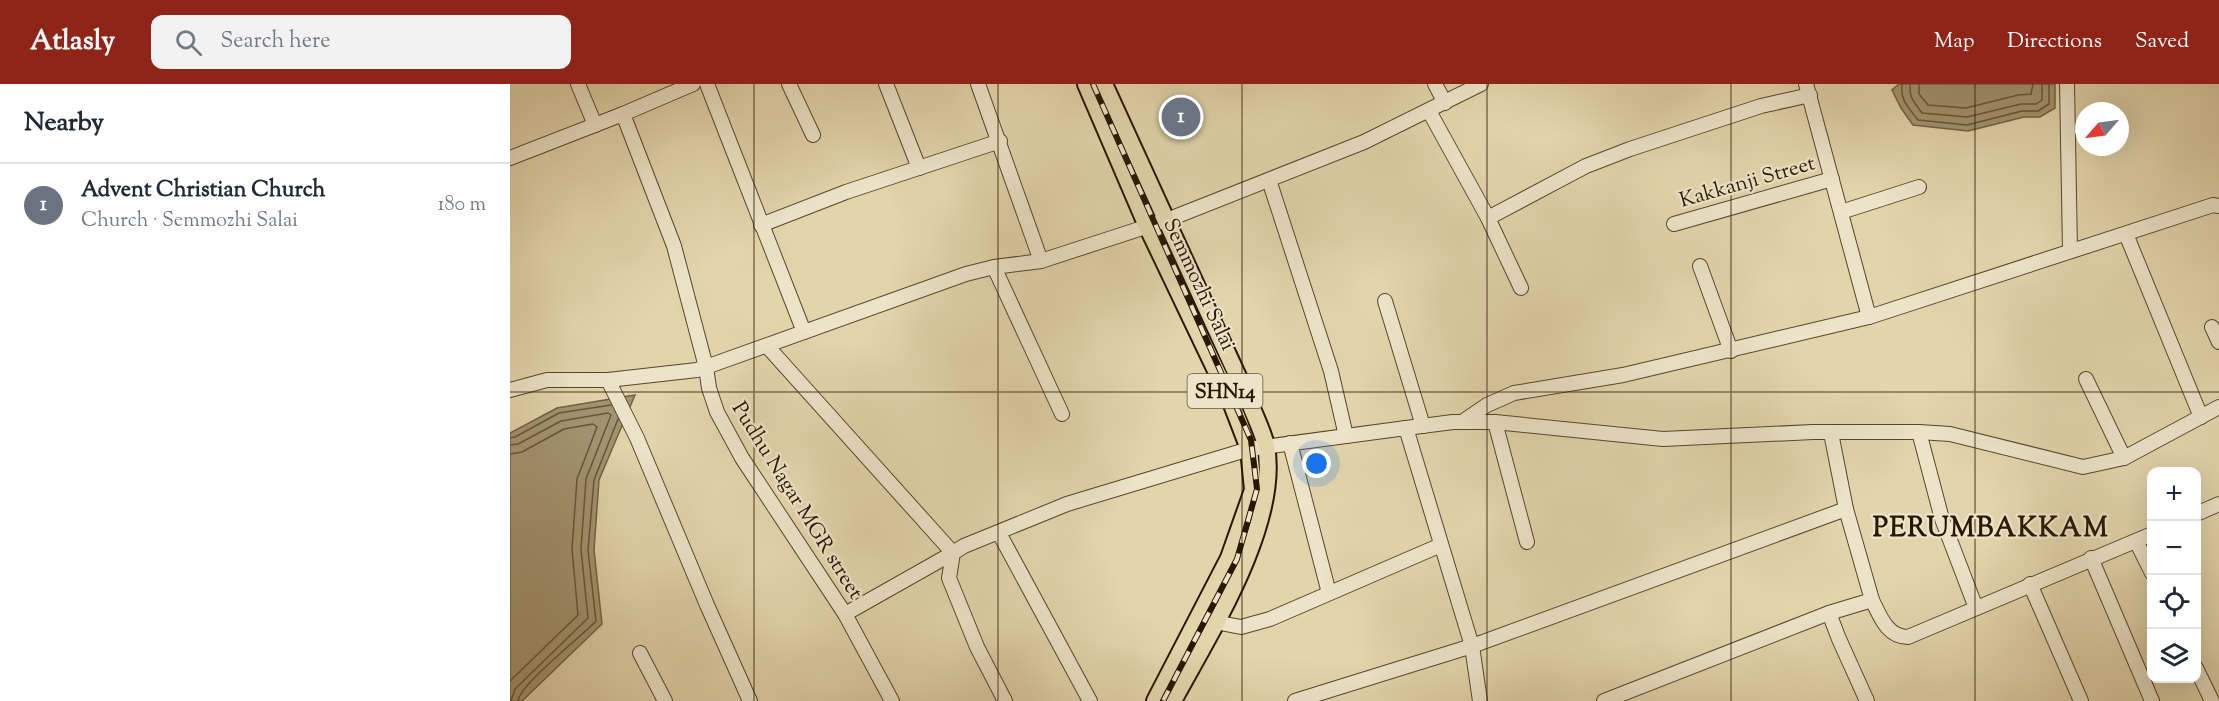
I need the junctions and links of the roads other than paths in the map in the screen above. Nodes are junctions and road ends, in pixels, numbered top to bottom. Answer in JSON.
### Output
{"nodes":[{"id":1,"x":578,"y":84,"type":"edge"},
{"id":2,"x":693,"y":84,"type":"edge"},
{"id":3,"x":707,"y":84,"type":"edge"},
{"id":4,"x":789,"y":84,"type":"edge"},
{"id":5,"x":886,"y":84,"type":"edge"},
{"id":6,"x":978,"y":84,"type":"edge"},
{"id":7,"x":1086,"y":84,"type":"edge"},
{"id":8,"x":1104,"y":84,"type":"edge"},
{"id":9,"x":1435,"y":84,"type":"edge"},
{"id":10,"x":1481,"y":84,"type":"edge"},
{"id":11,"x":2067,"y":84,"type":"edge"},
{"id":12,"x":1808,"y":90,"type":"edge"},
{"id":13,"x":1445,"y":103,"type":"junction"},
{"id":14,"x":1429,"y":111,"type":"junction"},
{"id":15,"x":622,"y":114,"type":"junction"},
{"id":16,"x":596,"y":125,"type":"junction"},
{"id":17,"x":813,"y":135,"type":"dead end"},
{"id":18,"x":1000,"y":141,"type":"junction"},
{"id":19,"x":510,"y":158,"type":"edge"},
{"id":20,"x":919,"y":168,"type":"junction"},
{"id":21,"x":1832,"y":179,"type":"junction"},
{"id":22,"x":1269,"y":180,"type":"junction"},
{"id":23,"x":1918,"y":187,"type":"dead end"},
{"id":24,"x":2219,"y":206,"type":"edge"},
{"id":25,"x":1841,"y":212,"type":"junction"},
{"id":26,"x":1488,"y":218,"type":"junction"},
{"id":27,"x":1167,"y":220,"type":"junction"},
{"id":28,"x":1674,"y":224,"type":"dead end"},
{"id":29,"x":761,"y":225,"type":"junction"},
{"id":30,"x":1148,"y":226,"type":"junction"},
{"id":31,"x":2126,"y":234,"type":"junction"},
{"id":32,"x":2070,"y":250,"type":"junction"},
{"id":33,"x":1041,"y":261,"type":"junction"},
{"id":34,"x":1700,"y":266,"type":"dead end"},
{"id":35,"x":994,"y":267,"type":"junction"},
{"id":36,"x":1521,"y":288,"type":"dead end"},
{"id":37,"x":1385,"y":301,"type":"dead end"},
{"id":38,"x":1869,"y":317,"type":"junction"},
{"id":39,"x":2212,"y":327,"type":"dead end"},
{"id":40,"x":804,"y":332,"type":"junction"},
{"id":41,"x":2219,"y":342,"type":"edge"},
{"id":42,"x":766,"y":346,"type":"junction"},
{"id":43,"x":1731,"y":351,"type":"junction"},
{"id":44,"x":706,"y":368,"type":"junction"},
{"id":45,"x":2086,"y":379,"type":"dead end"},
{"id":46,"x":608,"y":380,"type":"junction"},
{"id":47,"x":510,"y":390,"type":"edge"},
{"id":48,"x":2219,"y":407,"type":"edge"},
{"id":49,"x":1062,"y":414,"type":"dead end"},
{"id":50,"x":2201,"y":417,"type":"junction"},
{"id":51,"x":1462,"y":422,"type":"junction"},
{"id":52,"x":1495,"y":422,"type":"junction"},
{"id":53,"x":1423,"y":426,"type":"junction"},
{"id":54,"x":1406,"y":428,"type":"junction"},
{"id":55,"x":1919,"y":432,"type":"junction"},
{"id":56,"x":1831,"y":433,"type":"junction"},
{"id":57,"x":1346,"y":436,"type":"junction"},
{"id":58,"x":1290,"y":443,"type":"junction"},
{"id":59,"x":1266,"y":446,"type":"junction"},
{"id":60,"x":1249,"y":449,"type":"junction"},
{"id":61,"x":2124,"y":458,"type":"junction"},
{"id":62,"x":2219,"y":504,"type":"edge"},
{"id":63,"x":1846,"y":509,"type":"junction"},
{"id":64,"x":2201,"y":512,"type":"edge"},
{"id":65,"x":999,"y":533,"type":"junction"},
{"id":66,"x":2147,"y":536,"type":"edge"},
{"id":67,"x":2136,"y":541,"type":"junction"},
{"id":68,"x":1527,"y":542,"type":"dead end"},
{"id":69,"x":1441,"y":545,"type":"junction"},
{"id":70,"x":953,"y":553,"type":"junction"},
{"id":71,"x":2091,"y":558,"type":"junction"},
{"id":72,"x":2147,"y":564,"type":"edge"},
{"id":73,"x":2030,"y":584,"type":"junction"},
{"id":74,"x":1329,"y":593,"type":"junction"},
{"id":75,"x":1872,"y":600,"type":"junction"},
{"id":76,"x":1976,"y":608,"type":"junction"},
{"id":77,"x":1829,"y":613,"type":"junction"},
{"id":78,"x":845,"y":614,"type":"junction"},
{"id":79,"x":1215,"y":622,"type":"junction"},
{"id":80,"x":1472,"y":646,"type":"junction"},
{"id":81,"x":640,"y":653,"type":"dead end"},
{"id":82,"x":2201,"y":678,"type":"edge"},
{"id":83,"x":1862,"y":699,"type":"edge"},
{"id":84,"x":665,"y":701,"type":"edge"},
{"id":85,"x":750,"y":701,"type":"edge"},
{"id":86,"x":892,"y":701,"type":"edge"},
{"id":87,"x":1005,"y":701,"type":"edge"},
{"id":88,"x":1090,"y":701,"type":"edge"},
{"id":89,"x":1155,"y":701,"type":"edge"},
{"id":90,"x":1173,"y":701,"type":"edge"},
{"id":91,"x":1295,"y":701,"type":"edge"},
{"id":92,"x":1480,"y":701,"type":"edge"},
{"id":93,"x":1604,"y":701,"type":"edge"},
{"id":94,"x":2081,"y":701,"type":"edge"},
{"id":95,"x":2152,"y":701,"type":"edge"},
{"id":96,"x":2212,"y":701,"type":"edge"}],
"edges":[{"from":1,"to":16,"type":"street"},
{"from":2,"to":15,"type":"street"},
{"from":3,"to":29,"type":"street"},
{"from":4,"to":17,"type":"street"},
{"from":5,"to":20,"type":"street"},
{"from":6,"to":18,"type":"street"},
{"from":7,"to":30,"type":"main road","name":"Semmozhi Salai","number":"SHN14"},
{"from":8,"to":27,"type":"main road","name":"Semmozhi Salai","number":"SHN14"},
{"from":9,"to":13,"type":"street"},
{"from":10,"to":13,"type":"street"},
{"from":11,"to":32,"type":"street"},
{"from":12,"to":21,"type":"street"},
{"from":12,"to":26,"type":"street"},
{"from":13,"to":14,"type":"street"},
{"from":14,"to":22,"type":"street"},
{"from":14,"to":26,"type":"street"},
{"from":15,"to":16,"type":"street"},
{"from":15,"to":44,"type":"street","name":"Pudhu Nagar MGR street"},
{"from":16,"to":19,"type":"street"},
{"from":18,"to":20,"type":"street"},
{"from":18,"to":33,"type":"street"},
{"from":20,"to":29,"type":"street"},
{"from":21,"to":25,"type":"street"},
{"from":21,"to":28,"type":"street","name":"Kakkanji Street"},
{"from":22,"to":27,"type":"street"},
{"from":22,"to":57,"type":"street"},
{"from":23,"to":25,"type":"street"},
{"from":24,"to":31,"type":"street"},
{"from":25,"to":38,"type":"street"},
{"from":26,"to":36,"type":"street"},
{"from":27,"to":30,"type":"street"},
{"from":27,"to":59,"type":"main road","name":"Semmozhi Salai","number":"SHN14"},
{"from":29,"to":40,"type":"street"},
{"from":30,"to":33,"type":"street"},
{"from":30,"to":60,"type":"main road","name":"Semmozhi Salai","number":"SHN14"},
{"from":31,"to":32,"type":"street"},
{"from":31,"to":50,"type":"street"},
{"from":32,"to":38,"type":"street"},
{"from":33,"to":35,"type":"street"},
{"from":34,"to":43,"type":"street"},
{"from":35,"to":40,"type":"street"},
{"from":35,"to":49,"type":"street"},
{"from":37,"to":53,"type":"street"},
{"from":38,"to":43,"type":"street"},
{"from":39,"to":41,"type":"street"},
{"from":40,"to":42,"type":"street"},
{"from":42,"to":44,"type":"street"},
{"from":42,"to":70,"type":"street"},
{"from":43,"to":51,"type":"street"},
{"from":44,"to":46,"type":"street"},
{"from":44,"to":78,"type":"street","name":"Pudhu Nagar MGR street"},
{"from":45,"to":61,"type":"street"},
{"from":46,"to":47,"type":"street"},
{"from":46,"to":85,"type":"street"},
{"from":48,"to":50,"type":"street"},
{"from":50,"to":61,"type":"street"},
{"from":51,"to":52,"type":"street"},
{"from":51,"to":53,"type":"street"},
{"from":52,"to":56,"type":"street"},
{"from":52,"to":68,"type":"street"},
{"from":53,"to":54,"type":"street"},
{"from":54,"to":57,"type":"street"},
{"from":54,"to":69,"type":"street"},
{"from":55,"to":56,"type":"street"},
{"from":55,"to":61,"type":"street"},
{"from":55,"to":76,"type":"street"},
{"from":56,"to":63,"type":"street"},
{"from":57,"to":58,"type":"street"},
{"from":58,"to":59,"type":"street"},
{"from":58,"to":74,"type":"street"},
{"from":59,"to":60,"type":"street"},
{"from":59,"to":79,"type":"main road","name":"Semmozhi Salai","number":"SHN14"},
{"from":60,"to":65,"type":"street"},
{"from":60,"to":89,"type":"main road","name":"Semmozhi Salai","number":"SHN14"},
{"from":62,"to":64,"type":"street"},
{"from":63,"to":75,"type":"street"},
{"from":63,"to":80,"type":"street"},
{"from":65,"to":70,"type":"street"},
{"from":65,"to":88,"type":"street"},
{"from":66,"to":67,"type":"street"},
{"from":67,"to":71,"type":"street"},
{"from":67,"to":72,"type":"street"},
{"from":69,"to":74,"type":"street"},
{"from":69,"to":80,"type":"street"},
{"from":70,"to":78,"type":"street"},
{"from":70,"to":87,"type":"street"},
{"from":71,"to":73,"type":"street"},
{"from":71,"to":95,"type":"street"},
{"from":73,"to":76,"type":"street"},
{"from":73,"to":94,"type":"street"},
{"from":74,"to":79,"type":"street"},
{"from":75,"to":76,"type":"street"},
{"from":75,"to":77,"type":"street"},
{"from":77,"to":83,"type":"street"},
{"from":77,"to":93,"type":"street"},
{"from":78,"to":86,"type":"street","name":"Pudhu Nagar MGR street"},
{"from":79,"to":90,"type":"main road","name":"Semmozhi Salai","number":"SHN14"},
{"from":80,"to":91,"type":"street"},
{"from":80,"to":92,"type":"street"},
{"from":81,"to":84,"type":"street"},
{"from":82,"to":96,"type":"street"}]}
